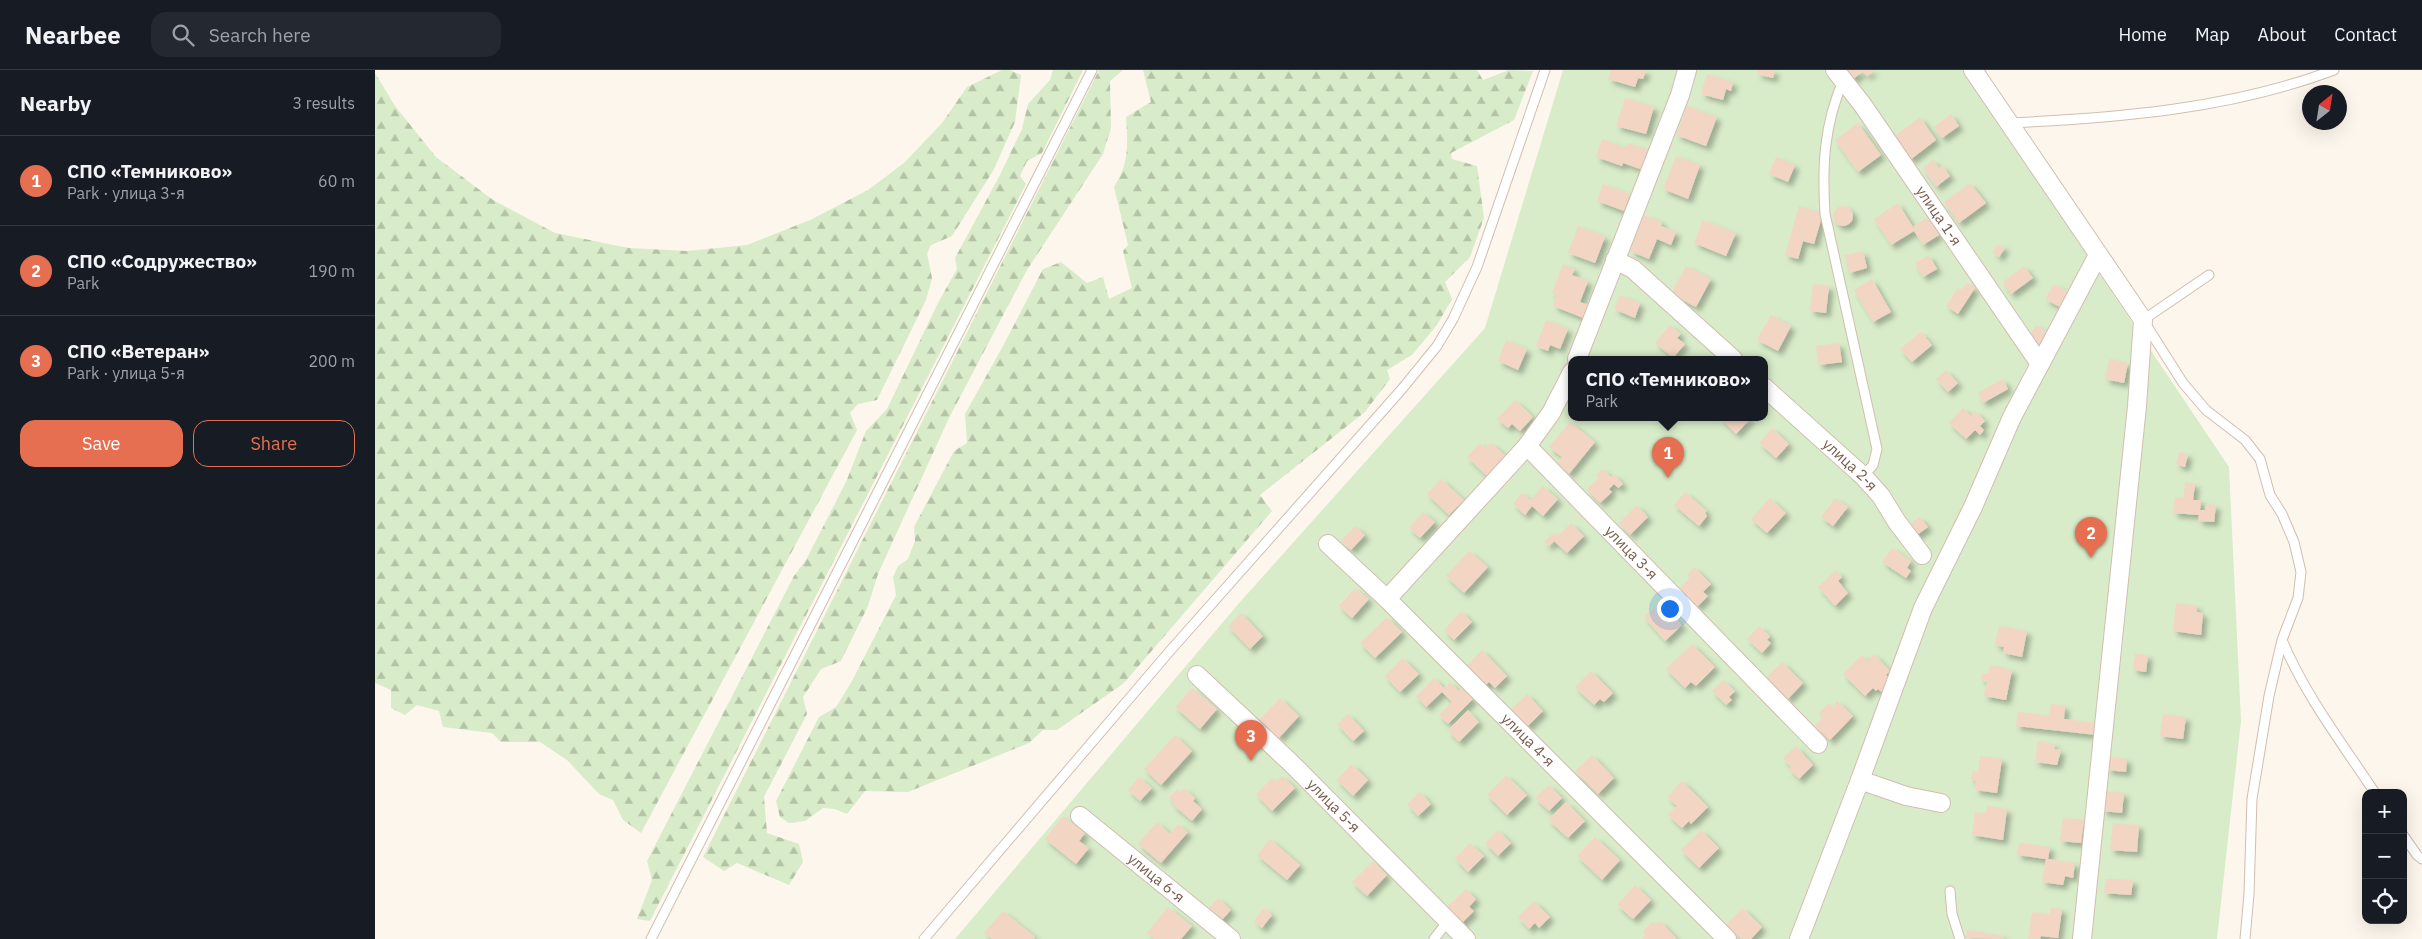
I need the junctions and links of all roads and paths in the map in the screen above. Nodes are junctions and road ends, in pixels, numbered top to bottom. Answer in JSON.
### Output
{"nodes":[{"id":1,"x":1092,"y":70,"type":"edge"},
{"id":2,"x":1545,"y":70,"type":"edge"},
{"id":3,"x":1687,"y":70,"type":"edge"},
{"id":4,"x":1973,"y":70,"type":"edge"},
{"id":5,"x":2334,"y":70,"type":"edge"},
{"id":6,"x":1839,"y":75,"type":"edge"},
{"id":7,"x":2009,"y":123,"type":"junction"},
{"id":8,"x":2098,"y":255,"type":"junction"},
{"id":9,"x":1615,"y":260,"type":"junction"},
{"id":10,"x":2209,"y":275,"type":"dead end"},
{"id":11,"x":2143,"y":320,"type":"junction"},
{"id":12,"x":1578,"y":356,"type":"edge"},
{"id":13,"x":1730,"y":356,"type":"edge"},
{"id":14,"x":2040,"y":364,"type":"junction"},
{"id":15,"x":1568,"y":380,"type":"edge"},
{"id":16,"x":1768,"y":391,"type":"edge"},
{"id":17,"x":1527,"y":446,"type":"junction"},
{"id":18,"x":1863,"y":476,"type":"junction"},
{"id":19,"x":1328,"y":544,"type":"dead end"},
{"id":20,"x":1922,"y":555,"type":"dead end"},
{"id":21,"x":1387,"y":599,"type":"junction"},
{"id":22,"x":2283,"y":640,"type":"junction"},
{"id":23,"x":1197,"y":675,"type":"dead end"},
{"id":24,"x":1818,"y":744,"type":"dead end"},
{"id":25,"x":1861,"y":780,"type":"junction"},
{"id":26,"x":2372,"y":789,"type":"edge"},
{"id":27,"x":1941,"y":803,"type":"dead end"},
{"id":28,"x":1080,"y":816,"type":"dead end"},
{"id":29,"x":2407,"y":841,"type":"edge"},
{"id":30,"x":2422,"y":859,"type":"edge"},
{"id":31,"x":1950,"y":891,"type":"dead end"},
{"id":32,"x":1448,"y":921,"type":"junction"},
{"id":33,"x":651,"y":939,"type":"edge"},
{"id":34,"x":924,"y":939,"type":"edge"},
{"id":35,"x":1231,"y":939,"type":"edge"},
{"id":36,"x":1434,"y":939,"type":"edge"},
{"id":37,"x":1466,"y":939,"type":"edge"},
{"id":38,"x":1727,"y":939,"type":"edge"},
{"id":39,"x":1799,"y":939,"type":"edge"},
{"id":40,"x":1960,"y":939,"type":"edge"},
{"id":41,"x":2082,"y":939,"type":"edge"},
{"id":42,"x":2245,"y":939,"type":"edge"}],
"edges":[{"from":1,"to":33,"type":"lane"},
{"from":2,"to":34,"type":"lane"},
{"from":3,"to":9,"type":"street"},
{"from":4,"to":7,"type":"street"},
{"from":5,"to":7,"type":"lane"},
{"from":6,"to":14,"type":"street","name":"улица 1-я"},
{"from":6,"to":18,"type":"lane"},
{"from":7,"to":8,"type":"street"},
{"from":8,"to":11,"type":"street"},
{"from":8,"to":14,"type":"street"},
{"from":9,"to":12,"type":"street"},
{"from":9,"to":13,"type":"street"},
{"from":10,"to":11,"type":"lane"},
{"from":11,"to":22,"type":"lane"},
{"from":11,"to":41,"type":"street"},
{"from":14,"to":25,"type":"street"},
{"from":15,"to":17,"type":"street"},
{"from":16,"to":18,"type":"street","name":"улица 2-я"},
{"from":17,"to":21,"type":"street"},
{"from":17,"to":24,"type":"street","name":"улица 3-я"},
{"from":18,"to":20,"type":"street","name":"улица 2-я"},
{"from":19,"to":21,"type":"street","name":"улица 4-я"},
{"from":21,"to":38,"type":"street","name":"улица 4-я"},
{"from":22,"to":26,"type":"lane"},
{"from":22,"to":42,"type":"lane"},
{"from":23,"to":32,"type":"street","name":"улица 5-я"},
{"from":25,"to":27,"type":"street"},
{"from":25,"to":39,"type":"street"},
{"from":28,"to":35,"type":"street","name":"улица 6-я"},
{"from":29,"to":30,"type":"lane"},
{"from":31,"to":40,"type":"lane"},
{"from":32,"to":36,"type":"lane"},
{"from":32,"to":37,"type":"street","name":"улица 5-я"}]}
